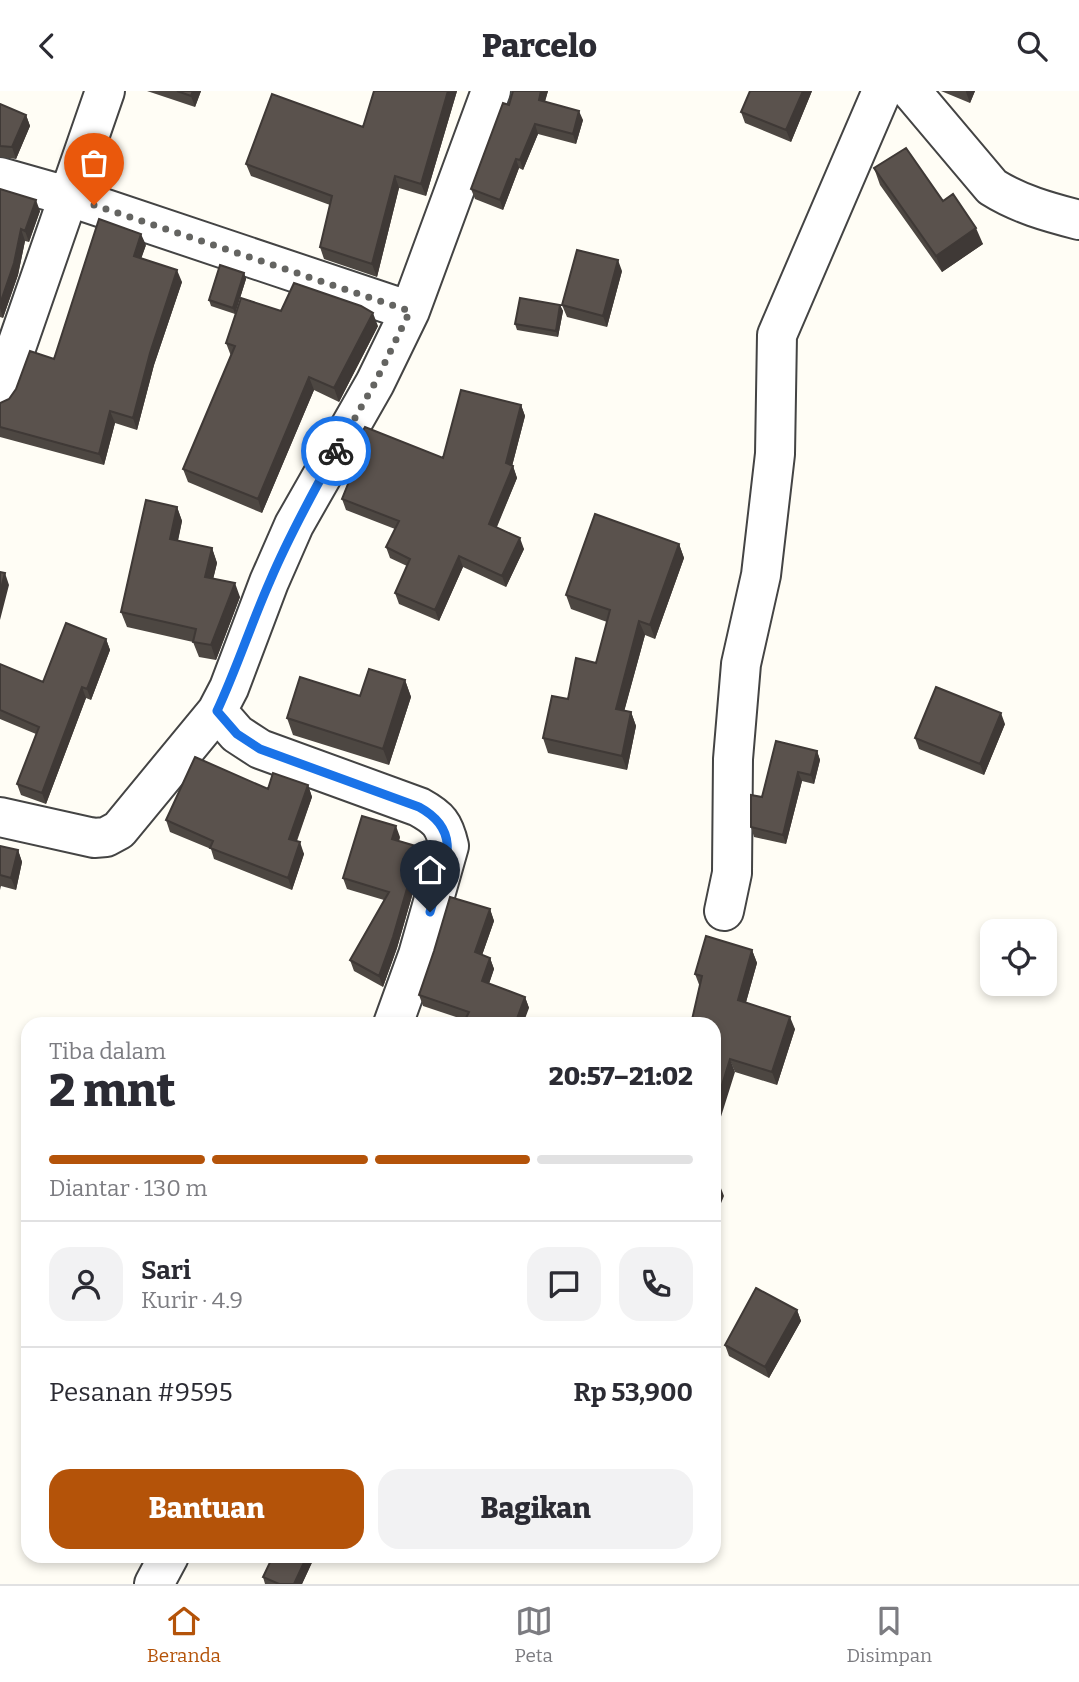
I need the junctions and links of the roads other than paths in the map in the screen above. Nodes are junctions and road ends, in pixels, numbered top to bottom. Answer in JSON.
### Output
{"nodes":[{"id":1,"x":104,"y":91,"type":"edge"},
{"id":2,"x":491,"y":91,"type":"edge"},
{"id":3,"x":882,"y":91,"type":"edge"},
{"id":4,"x":911,"y":91,"type":"edge"},
{"id":5,"x":0,"y":177,"type":"edge"},
{"id":6,"x":67,"y":196,"type":"junction"},
{"id":7,"x":1079,"y":220,"type":"edge"},
{"id":8,"x":410,"y":311,"type":"junction"},
{"id":9,"x":0,"y":394,"type":"edge"},
{"id":10,"x":217,"y":711,"type":"junction"},
{"id":11,"x":0,"y":817,"type":"edge"},
{"id":12,"x":724,"y":911,"type":"dead end"},
{"id":13,"x":396,"y":1017,"type":"edge"},
{"id":14,"x":165,"y":1563,"type":"edge"},
{"id":15,"x":154,"y":1584,"type":"edge"}],
"edges":[{"from":1,"to":6,"type":"street"},
{"from":2,"to":8,"type":"street"},
{"from":3,"to":12,"type":"street"},
{"from":4,"to":7,"type":"street"},
{"from":5,"to":6,"type":"street"},
{"from":6,"to":8,"type":"street"},
{"from":6,"to":9,"type":"street"},
{"from":8,"to":10,"type":"street"},
{"from":10,"to":11,"type":"street"},
{"from":10,"to":13,"type":"street"},
{"from":14,"to":15,"type":"street"}]}
